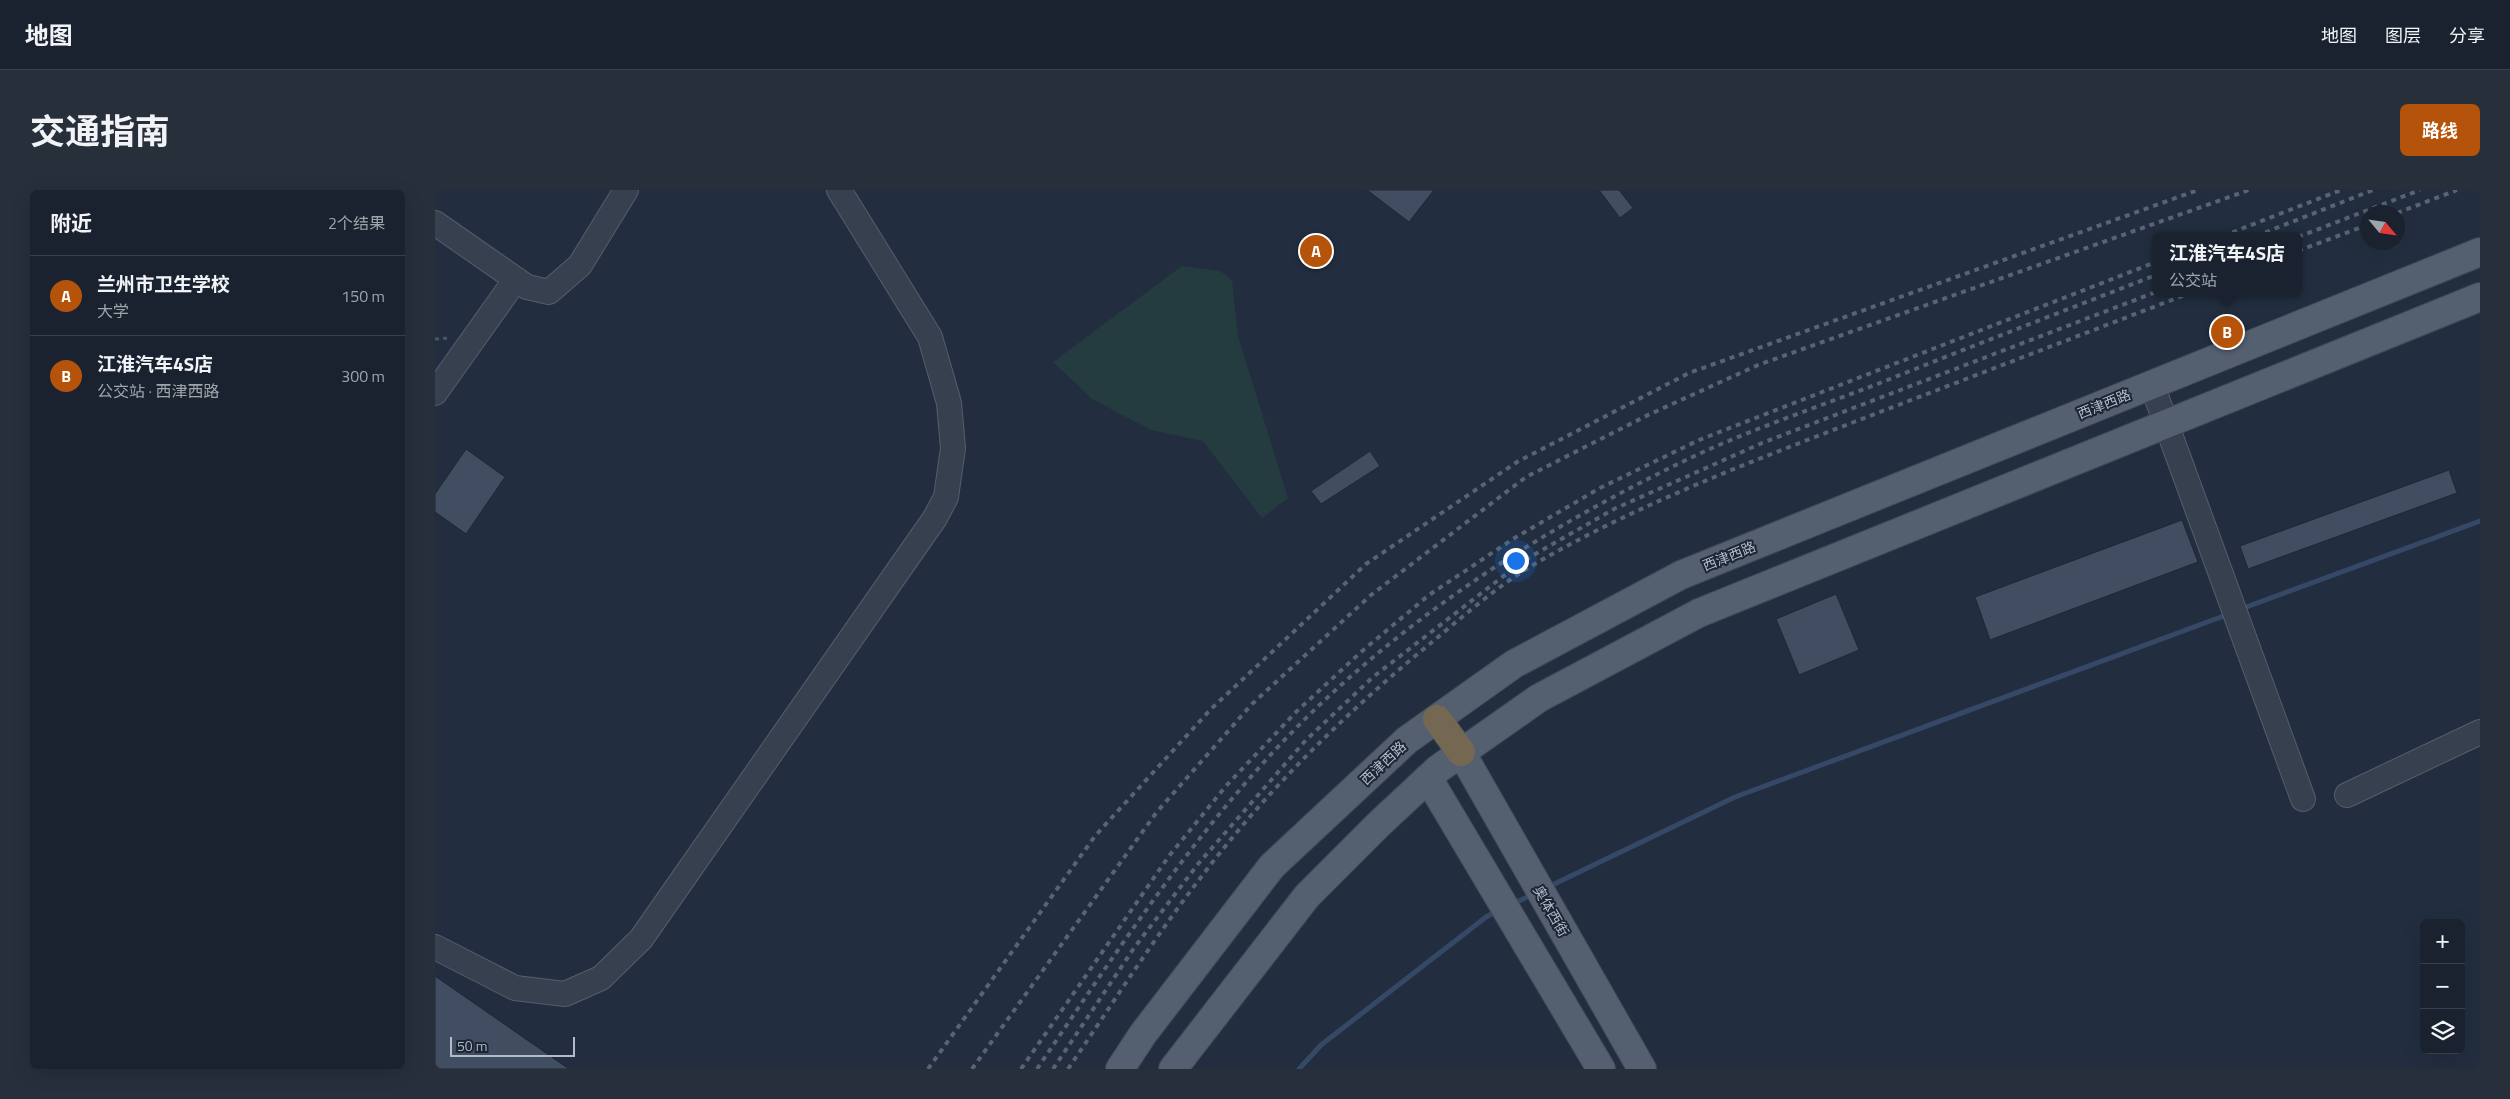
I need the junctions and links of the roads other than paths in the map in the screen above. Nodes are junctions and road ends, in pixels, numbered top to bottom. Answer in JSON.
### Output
{"nodes":[{"id":1,"x":626,"y":190,"type":"edge"},
{"id":2,"x":839,"y":190,"type":"edge"},
{"id":3,"x":435,"y":223,"type":"edge"},
{"id":4,"x":2480,"y":252,"type":"edge"},
{"id":5,"x":516,"y":279,"type":"junction"},
{"id":6,"x":2480,"y":297,"type":"edge"},
{"id":7,"x":2152,"y":384,"type":"junction"},
{"id":8,"x":435,"y":393,"type":"edge"},
{"id":9,"x":2167,"y":424,"type":"junction"},
{"id":10,"x":1437,"y":719,"type":"junction"},
{"id":11,"x":2480,"y":732,"type":"edge"},
{"id":12,"x":1461,"y":752,"type":"junction"},
{"id":13,"x":1428,"y":778,"type":"junction"},
{"id":14,"x":2347,"y":795,"type":"dead end"},
{"id":15,"x":2303,"y":800,"type":"dead end"},
{"id":16,"x":435,"y":947,"type":"edge"},
{"id":17,"x":1121,"y":1069,"type":"edge"},
{"id":18,"x":1173,"y":1069,"type":"edge"},
{"id":19,"x":1601,"y":1069,"type":"edge"},
{"id":20,"x":1642,"y":1069,"type":"edge"}],
"edges":[{"from":1,"to":5,"type":"street"},
{"from":2,"to":16,"type":"street"},
{"from":3,"to":5,"type":"street"},
{"from":4,"to":7,"type":"main road","name":"西津西路"},
{"from":5,"to":8,"type":"street"},
{"from":6,"to":9,"type":"main road"},
{"from":7,"to":9,"type":"street"},
{"from":7,"to":10,"type":"main road","name":"西津西路"},
{"from":9,"to":12,"type":"main road"},
{"from":9,"to":15,"type":"street"},
{"from":10,"to":12,"type":"highway"},
{"from":10,"to":17,"type":"main road","name":"西津西路"},
{"from":11,"to":14,"type":"street"},
{"from":12,"to":13,"type":"main road"},
{"from":12,"to":20,"type":"main road","name":"奥体西街"},
{"from":13,"to":18,"type":"main road"},
{"from":13,"to":19,"type":"main road"}]}
